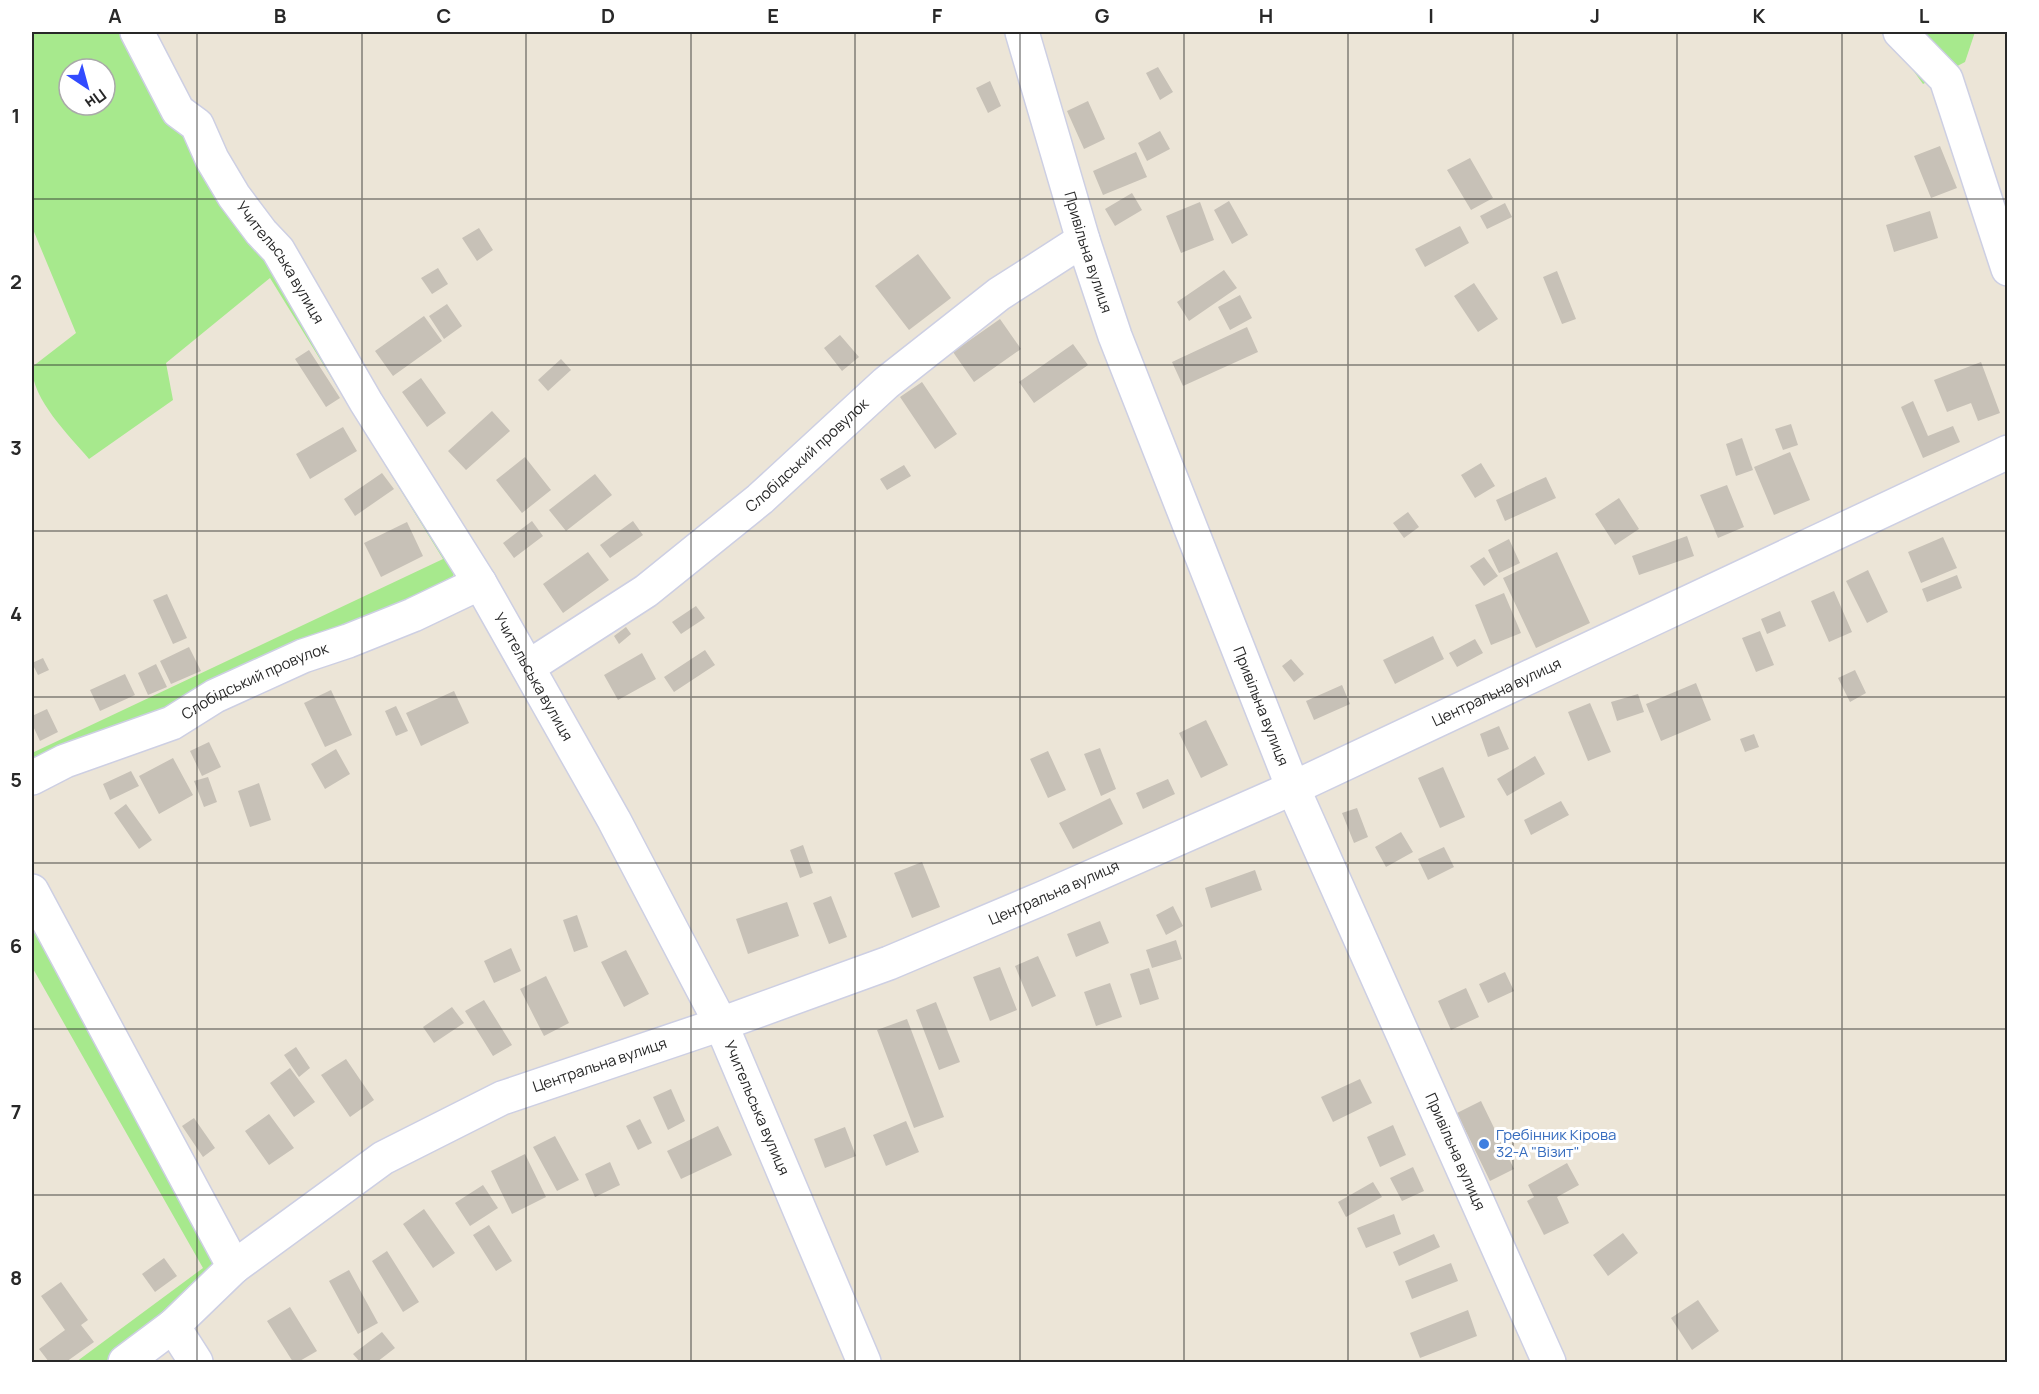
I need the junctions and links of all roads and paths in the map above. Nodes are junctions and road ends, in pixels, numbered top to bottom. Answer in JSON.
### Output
{"nodes":[{"id":1,"x":137,"y":32,"type":"edge"},
{"id":2,"x":1022,"y":32,"type":"edge"},
{"id":3,"x":1900,"y":32,"type":"edge"},
{"id":4,"x":1083,"y":240,"type":"junction"},
{"id":5,"x":2007,"y":269,"type":"edge"},
{"id":6,"x":2007,"y":452,"type":"edge"},
{"id":7,"x":480,"y":583,"type":"junction"},
{"id":8,"x":528,"y":667,"type":"junction"},
{"id":9,"x":32,"y":778,"type":"edge"},
{"id":10,"x":1293,"y":788,"type":"junction"},
{"id":11,"x":32,"y":891,"type":"edge"},
{"id":12,"x":722,"y":1024,"type":"junction"},
{"id":13,"x":234,"y":1267,"type":"junction"},
{"id":14,"x":173,"y":1326,"type":"junction"},
{"id":15,"x":125,"y":1362,"type":"edge"},
{"id":16,"x":196,"y":1362,"type":"edge"},
{"id":17,"x":864,"y":1362,"type":"edge"},
{"id":18,"x":1549,"y":1362,"type":"edge"}],
"edges":[{"from":1,"to":7,"type":"street","name":"Учительська вулиця"},
{"from":2,"to":4,"type":"street","name":"Привільна вулиця"},
{"from":3,"to":5,"type":"street"},
{"from":4,"to":8,"type":"street","name":"Слобідський провулок"},
{"from":4,"to":10,"type":"street","name":"Привільна вулиця"},
{"from":6,"to":10,"type":"street","name":"Центральна вулиця"},
{"from":7,"to":8,"type":"street","name":"Учительська вулиця"},
{"from":7,"to":9,"type":"street","name":"Слобідський провулок"},
{"from":8,"to":12,"type":"street","name":"Учительська вулиця"},
{"from":10,"to":12,"type":"street","name":"Центральна вулиця"},
{"from":10,"to":18,"type":"street","name":"Привільна вулиця"},
{"from":11,"to":13,"type":"street"},
{"from":12,"to":13,"type":"street","name":"Центральна вулиця"},
{"from":12,"to":17,"type":"street","name":"Учительська вулиця"},
{"from":13,"to":14,"type":"street","name":"Центральна вулиця"},
{"from":14,"to":15,"type":"street","name":"Центральна вулиця"},
{"from":14,"to":16,"type":"street"}]}
